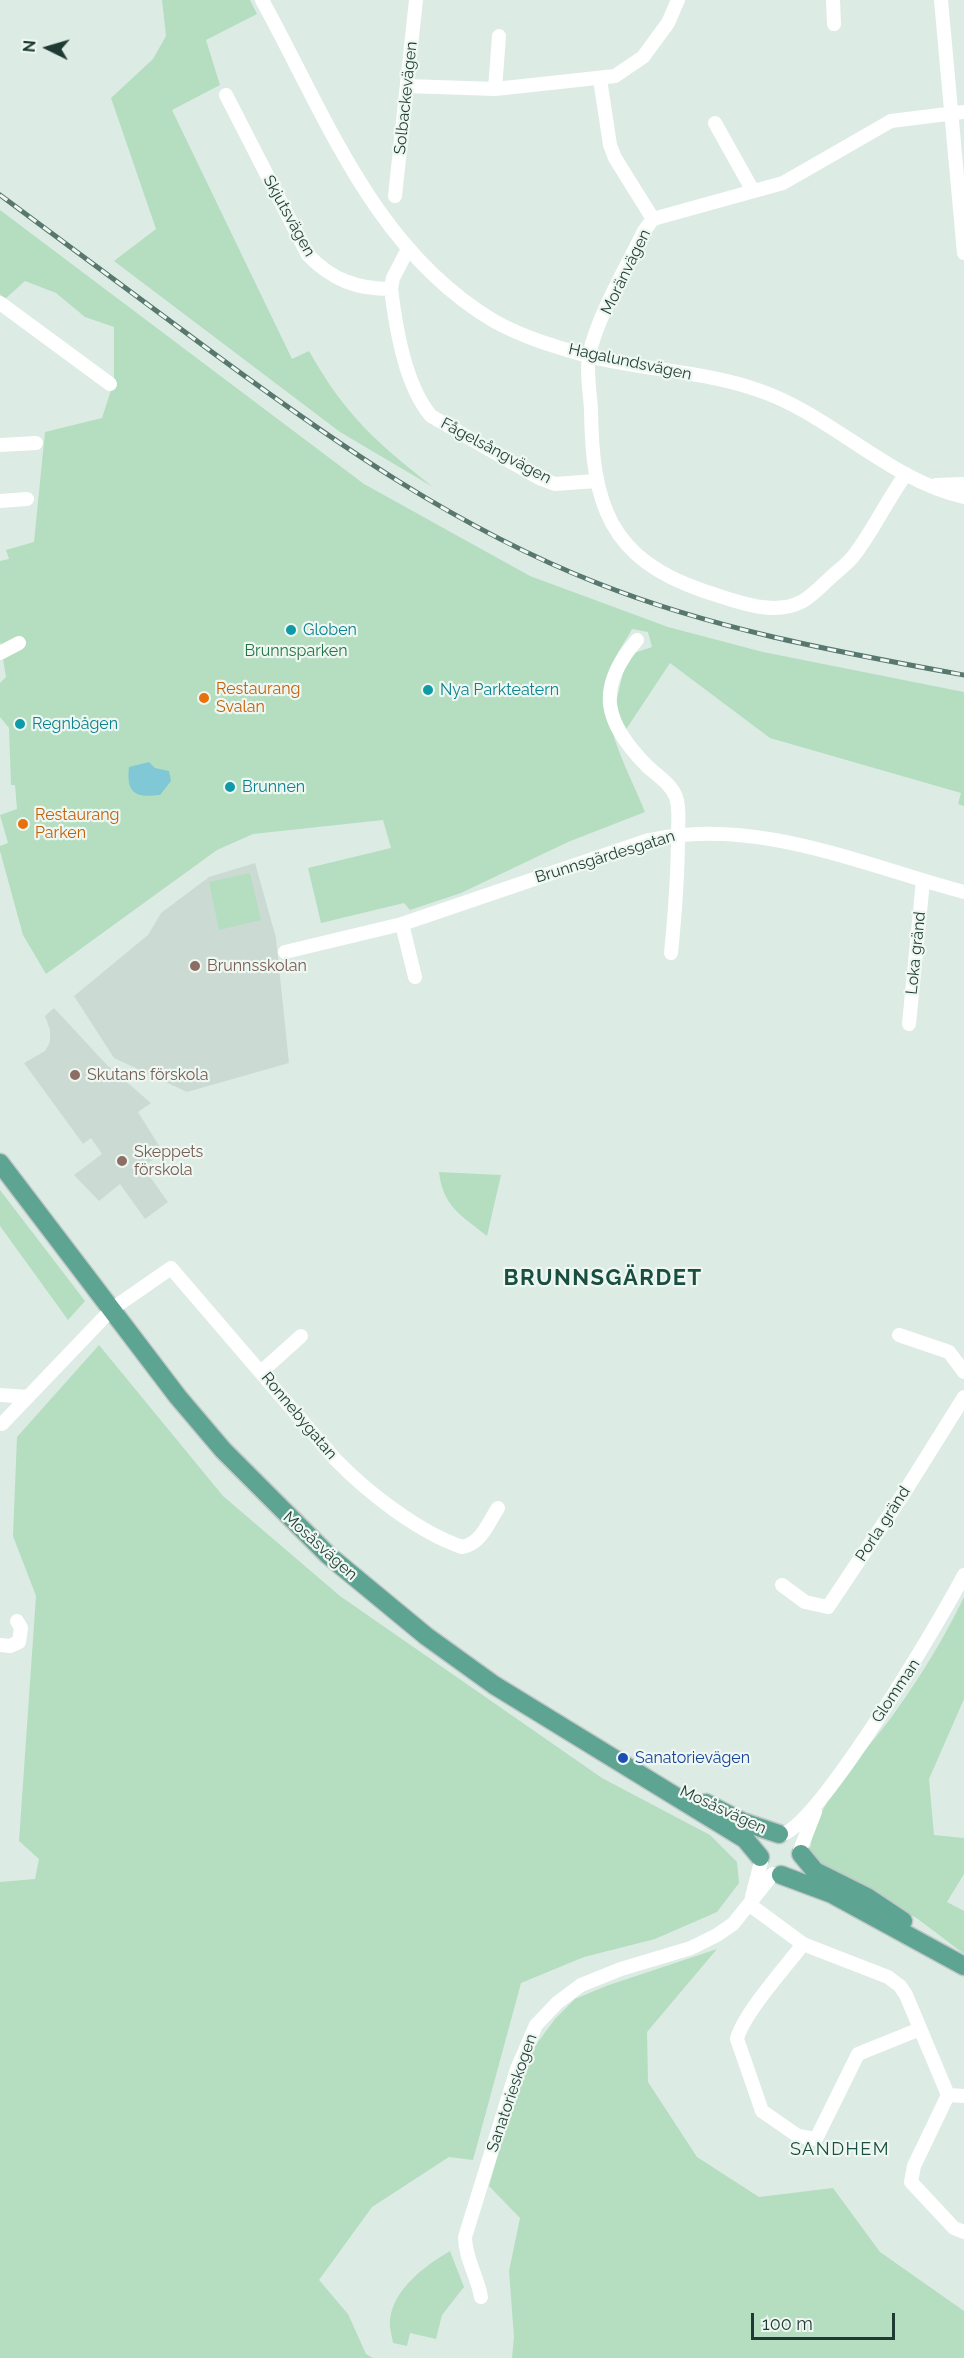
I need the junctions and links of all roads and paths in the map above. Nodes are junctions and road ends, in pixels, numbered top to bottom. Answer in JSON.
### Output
{"nodes":[{"id":1,"x":262,"y":0,"type":"edge"},
{"id":2,"x":416,"y":0,"type":"edge"},
{"id":3,"x":678,"y":0,"type":"edge"},
{"id":4,"x":832,"y":0,"type":"edge"},
{"id":5,"x":941,"y":0,"type":"edge"},
{"id":6,"x":834,"y":24,"type":"dead end"},
{"id":7,"x":499,"y":36,"type":"dead end"},
{"id":8,"x":600,"y":79,"type":"junction"},
{"id":9,"x":407,"y":86,"type":"junction"},
{"id":10,"x":495,"y":89,"type":"junction"},
{"id":11,"x":226,"y":95,"type":"dead end"},
{"id":12,"x":957,"y":112,"type":"edge"},
{"id":13,"x":715,"y":123,"type":"dead end"},
{"id":14,"x":753,"y":191,"type":"junction"},
{"id":15,"x":395,"y":196,"type":"dead end"},
{"id":16,"x":653,"y":219,"type":"junction"},
{"id":17,"x":408,"y":249,"type":"junction"},
{"id":18,"x":964,"y":253,"type":"edge"},
{"id":19,"x":391,"y":289,"type":"junction"},
{"id":20,"x":0,"y":303,"type":"edge"},
{"id":21,"x":589,"y":356,"type":"junction"},
{"id":22,"x":110,"y":384,"type":"dead end"},
{"id":23,"x":36,"y":443,"type":"dead end"},
{"id":24,"x":0,"y":445,"type":"edge"},
{"id":25,"x":906,"y":474,"type":"junction"},
{"id":26,"x":596,"y":482,"type":"junction"},
{"id":27,"x":964,"y":484,"type":"edge"},
{"id":28,"x":931,"y":485,"type":"junction"},
{"id":29,"x":964,"y":497,"type":"edge"},
{"id":30,"x":27,"y":499,"type":"dead end"},
{"id":31,"x":0,"y":501,"type":"edge"},
{"id":32,"x":637,"y":640,"type":"dead end"},
{"id":33,"x":19,"y":643,"type":"dead end"},
{"id":34,"x":0,"y":653,"type":"edge"},
{"id":35,"x":678,"y":833,"type":"junction"},
{"id":36,"x":923,"y":881,"type":"junction"},
{"id":37,"x":964,"y":892,"type":"edge"},
{"id":38,"x":402,"y":924,"type":"junction"},
{"id":39,"x":285,"y":952,"type":"dead end"},
{"id":40,"x":671,"y":953,"type":"dead end"},
{"id":41,"x":416,"y":977,"type":"dead end"},
{"id":42,"x":909,"y":1024,"type":"dead end"},
{"id":43,"x":0,"y":1147,"type":"edge"},
{"id":44,"x":0,"y":1163,"type":"edge"},
{"id":45,"x":44,"y":1218,"type":"junction"},
{"id":46,"x":112,"y":1309,"type":"junction"},
{"id":47,"x":899,"y":1335,"type":"dead end"},
{"id":48,"x":301,"y":1336,"type":"dead end"},
{"id":49,"x":261,"y":1372,"type":"junction"},
{"id":50,"x":964,"y":1372,"type":"edge"},
{"id":51,"x":0,"y":1395,"type":"edge"},
{"id":52,"x":28,"y":1397,"type":"junction"},
{"id":53,"x":964,"y":1398,"type":"edge"},
{"id":54,"x":2,"y":1424,"type":"dead end"},
{"id":55,"x":498,"y":1508,"type":"dead end"},
{"id":56,"x":964,"y":1575,"type":"edge"},
{"id":57,"x":782,"y":1585,"type":"dead end"},
{"id":58,"x":16,"y":1621,"type":"dead end"},
{"id":59,"x":0,"y":1646,"type":"edge"},
{"id":60,"x":818,"y":1802,"type":"junction"},
{"id":61,"x":695,"y":1804,"type":"junction"},
{"id":62,"x":781,"y":1834,"type":"junction"},
{"id":63,"x":801,"y":1852,"type":"junction"},
{"id":64,"x":769,"y":1867,"type":"junction"},
{"id":65,"x":750,"y":1905,"type":"junction"},
{"id":66,"x":803,"y":1944,"type":"junction"},
{"id":67,"x":964,"y":1965,"type":"edge"},
{"id":68,"x":920,"y":2029,"type":"junction"},
{"id":69,"x":948,"y":2095,"type":"junction"},
{"id":70,"x":964,"y":2096,"type":"edge"},
{"id":71,"x":964,"y":2232,"type":"edge"},
{"id":72,"x":481,"y":2297,"type":"dead end"}],
"edges":[{"from":1,"to":17,"type":"street","name":"Hagalundsvägen"},
{"from":2,"to":9,"type":"street","name":"Solbackevägen"},
{"from":3,"to":8,"type":"street"},
{"from":4,"to":6,"type":"street"},
{"from":5,"to":12,"type":"street"},
{"from":7,"to":10,"type":"street"},
{"from":8,"to":10,"type":"street"},
{"from":8,"to":16,"type":"street"},
{"from":9,"to":10,"type":"street"},
{"from":9,"to":15,"type":"street","name":"Solbackevägen"},
{"from":11,"to":19,"type":"street","name":"Skjutsvägen"},
{"from":12,"to":14,"type":"street","name":"Moränvägen"},
{"from":12,"to":18,"type":"street"},
{"from":13,"to":14,"type":"street"},
{"from":14,"to":16,"type":"street","name":"Moränvägen"},
{"from":16,"to":21,"type":"street","name":"Moränvägen"},
{"from":17,"to":19,"type":"street"},
{"from":17,"to":21,"type":"street","name":"Hagalundsvägen"},
{"from":19,"to":26,"type":"street","name":"Fågelsångvägen"},
{"from":20,"to":22,"type":"street"},
{"from":21,"to":25,"type":"street","name":"Hagalundsvägen"},
{"from":21,"to":26,"type":"street"},
{"from":23,"to":24,"type":"street"},
{"from":25,"to":26,"type":"street"},
{"from":25,"to":28,"type":"street","name":"Hagalundsvägen"},
{"from":27,"to":28,"type":"street","name":"Hagalundsvägen"},
{"from":28,"to":29,"type":"street","name":"Hagalundsvägen"},
{"from":30,"to":31,"type":"street"},
{"from":32,"to":35,"type":"street"},
{"from":33,"to":34,"type":"street"},
{"from":35,"to":36,"type":"street","name":"Brunnsgärdesgatan"},
{"from":35,"to":38,"type":"street","name":"Brunnsgärdesgatan"},
{"from":35,"to":40,"type":"street"},
{"from":36,"to":37,"type":"street","name":"Brunnsgärdesgatan"},
{"from":36,"to":42,"type":"street","name":"Loka gränd"},
{"from":38,"to":39,"type":"street","name":"Brunnsgärdesgatan"},
{"from":38,"to":41,"type":"street"},
{"from":43,"to":45,"type":"main road","name":"Mosåsvägen"},
{"from":44,"to":45,"type":"main road","name":"Mosåsvägen"},
{"from":45,"to":46,"type":"main road","name":"Mosåsvägen"},
{"from":46,"to":49,"type":"street","name":"Ronnebygatan"},
{"from":46,"to":52,"type":"street"},
{"from":46,"to":61,"type":"main road","name":"Mosåsvägen"},
{"from":47,"to":50,"type":"street"},
{"from":48,"to":49,"type":"street"},
{"from":49,"to":55,"type":"street","name":"Ronnebygatan"},
{"from":51,"to":52,"type":"street"},
{"from":52,"to":54,"type":"street"},
{"from":53,"to":57,"type":"street","name":"Porla gränd"},
{"from":56,"to":60,"type":"street","name":"Glomman"},
{"from":58,"to":59,"type":"street"},
{"from":60,"to":62,"type":"street","name":"Glomman"},
{"from":60,"to":63,"type":"street","name":"Glomman"},
{"from":61,"to":62,"type":"main road","name":"Mosåsvägen"},
{"from":61,"to":64,"type":"main road","name":"Mosåsvägen"},
{"from":62,"to":63,"type":"main road"},
{"from":62,"to":64,"type":"main road"},
{"from":63,"to":64,"type":"main road"},
{"from":63,"to":67,"type":"main road","name":"Mosåsvägen"},
{"from":64,"to":65,"type":"street"},
{"from":64,"to":67,"type":"main road","name":"Mosåsvägen"},
{"from":65,"to":66,"type":"street"},
{"from":65,"to":72,"type":"street","name":"Sanatorieskogen"},
{"from":66,"to":68,"type":"street"},
{"from":66,"to":68,"type":"street"},
{"from":68,"to":69,"type":"street"},
{"from":69,"to":70,"type":"street"},
{"from":69,"to":71,"type":"street"}]}
